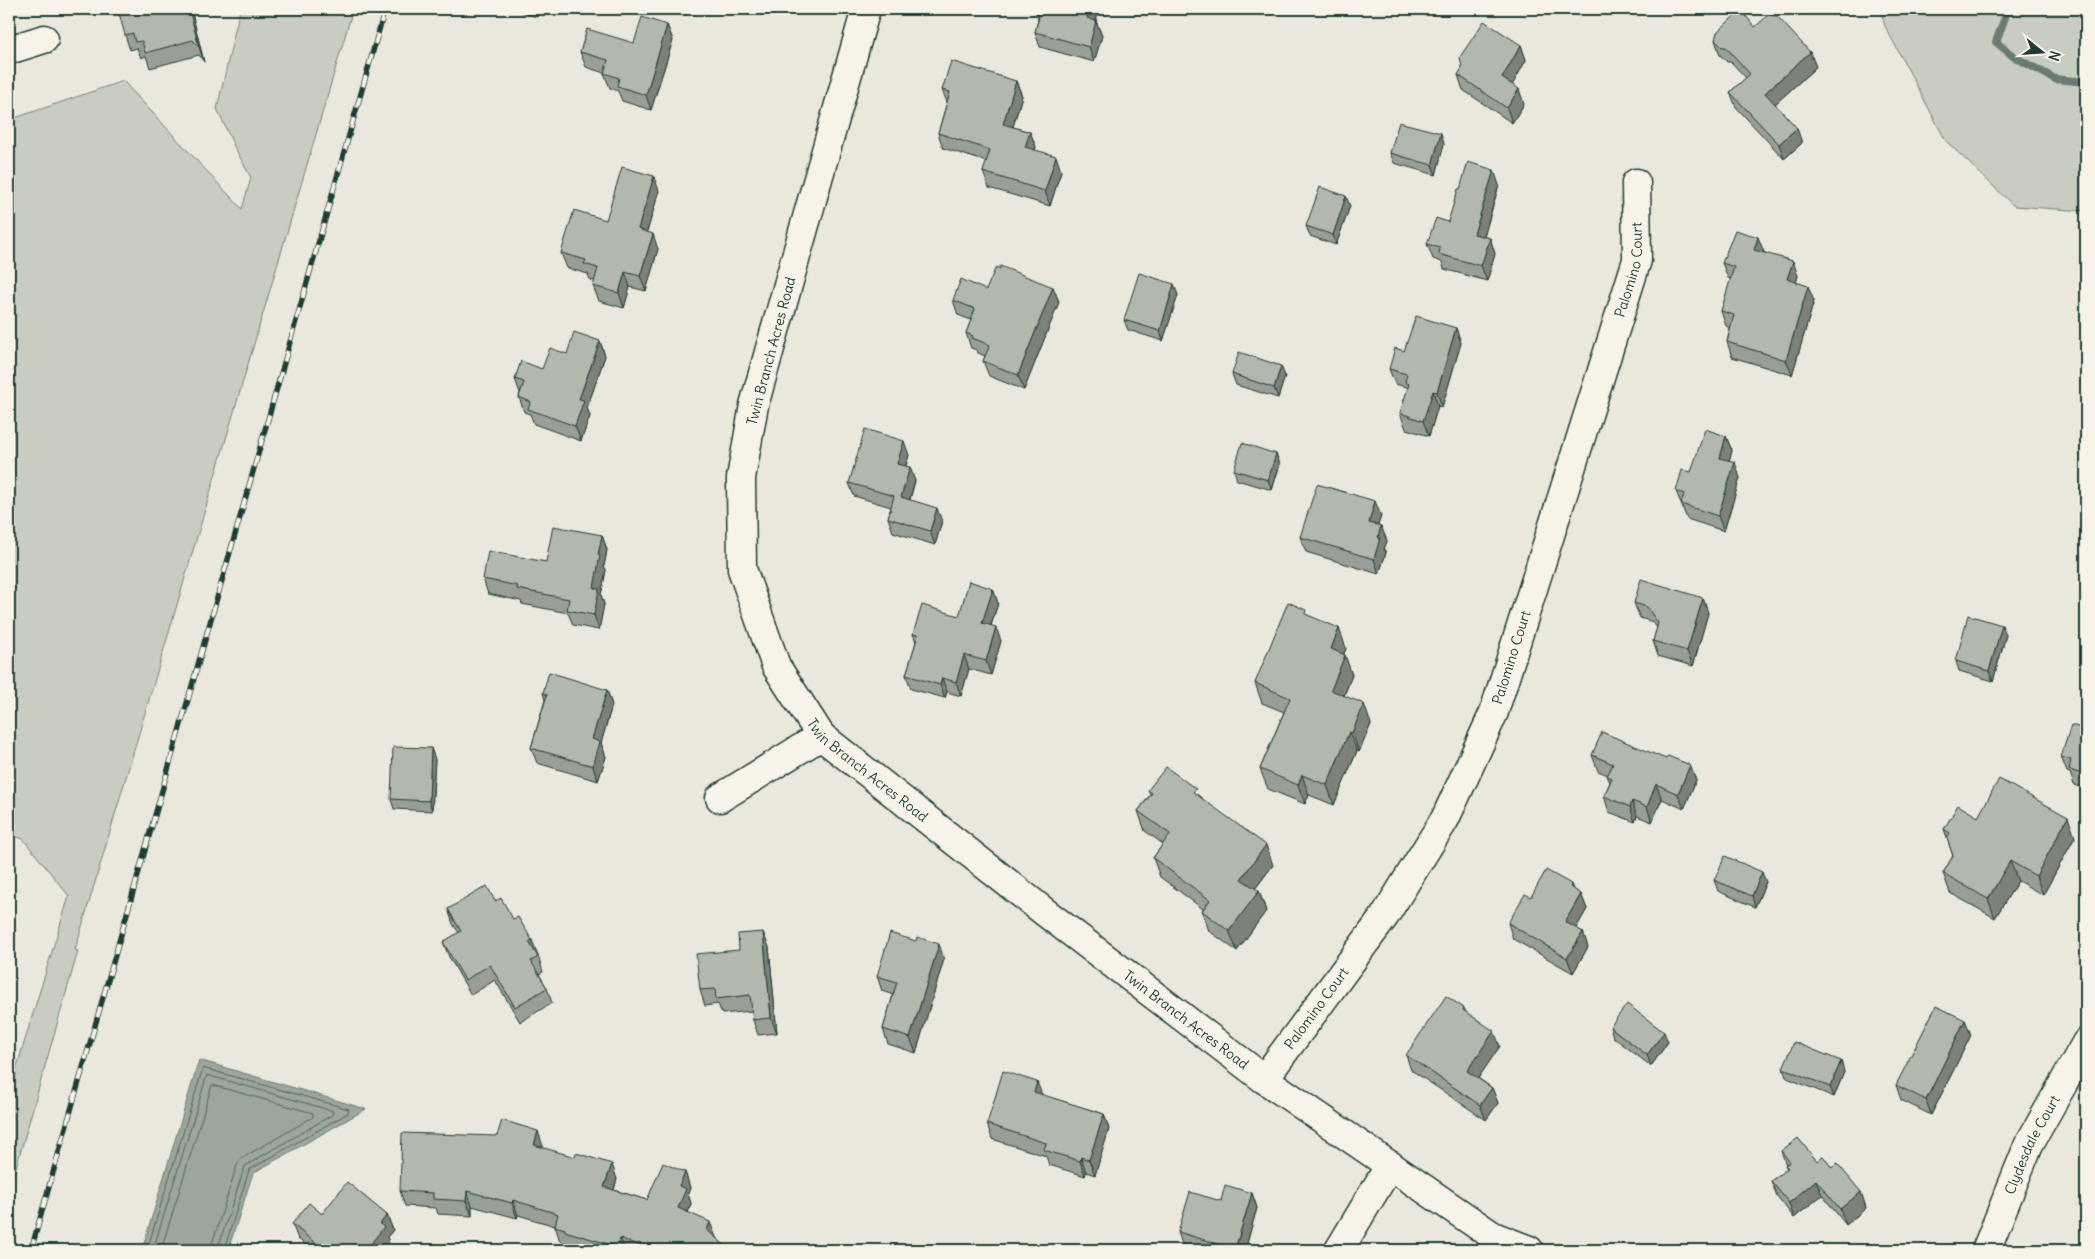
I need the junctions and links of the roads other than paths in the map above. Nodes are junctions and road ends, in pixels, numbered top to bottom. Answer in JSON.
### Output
{"nodes":[{"id":1,"x":866,"y":9,"type":"edge"},
{"id":2,"x":44,"y":39,"type":"dead end"},
{"id":3,"x":9,"y":50,"type":"edge"},
{"id":4,"x":1636,"y":183,"type":"dead end"},
{"id":5,"x":821,"y":736,"type":"junction"},
{"id":6,"x":720,"y":798,"type":"dead end"},
{"id":7,"x":2086,"y":1044,"type":"edge"},
{"id":8,"x":1264,"y":1079,"type":"junction"},
{"id":9,"x":1390,"y":1165,"type":"junction"},
{"id":10,"x":1340,"y":1250,"type":"edge"},
{"id":11,"x":1529,"y":1250,"type":"edge"},
{"id":12,"x":1986,"y":1250,"type":"edge"}],
"edges":[{"from":1,"to":5,"type":"street","name":"Twin Branch Acres Road"},
{"from":2,"to":3,"type":"street"},
{"from":4,"to":8,"type":"street","name":"Palomino Court"},
{"from":5,"to":6,"type":"street"},
{"from":5,"to":8,"type":"street","name":"Twin Branch Acres Road"},
{"from":7,"to":12,"type":"street","name":"Clydesdale Court"},
{"from":8,"to":9,"type":"street","name":"Twin Branch Acres Road"},
{"from":9,"to":10,"type":"street"},
{"from":9,"to":11,"type":"street","name":"Twin Branch Acres Road"}]}
